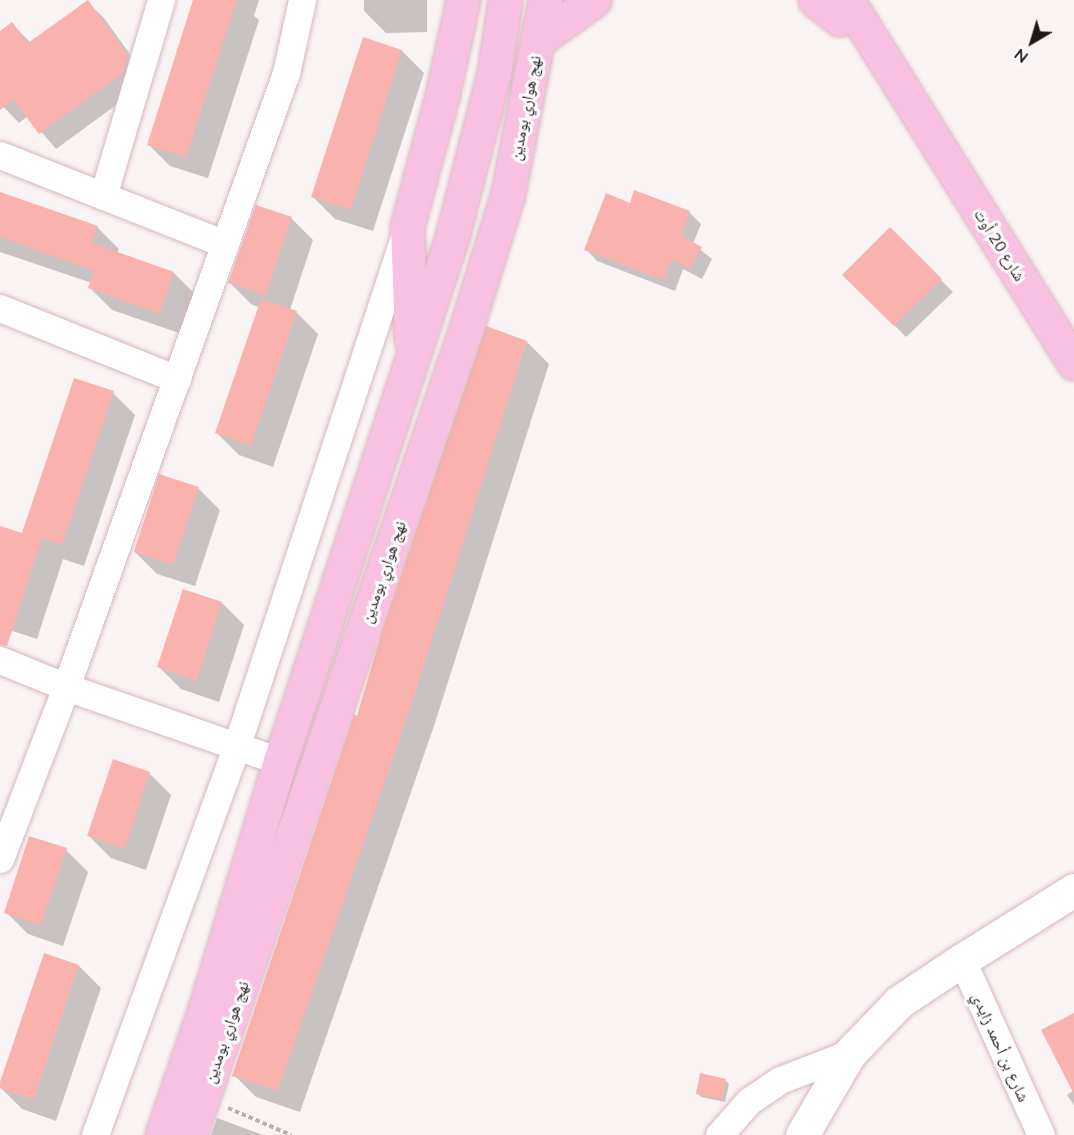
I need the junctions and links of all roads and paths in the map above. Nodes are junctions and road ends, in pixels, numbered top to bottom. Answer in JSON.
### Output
{"nodes":[{"id":1,"x":161,"y":0,"type":"edge"},
{"id":2,"x":302,"y":0,"type":"edge"},
{"id":3,"x":463,"y":0,"type":"edge"},
{"id":4,"x":505,"y":0,"type":"edge"},
{"id":5,"x":545,"y":0,"type":"edge"},
{"id":6,"x":594,"y":0,"type":"edge"},
{"id":7,"x":831,"y":5,"type":"edge"},
{"id":8,"x":538,"y":40,"type":"junction"},
{"id":9,"x":0,"y":155,"type":"edge"},
{"id":10,"x":103,"y":196,"type":"junction"},
{"id":11,"x":407,"y":227,"type":"junction"},
{"id":12,"x":225,"y":244,"type":"junction"},
{"id":13,"x":0,"y":308,"type":"edge"},
{"id":14,"x":411,"y":362,"type":"junction"},
{"id":15,"x":1074,"y":363,"type":"edge"},
{"id":16,"x":177,"y":379,"type":"junction"},
{"id":17,"x":0,"y":660,"type":"edge"},
{"id":18,"x":66,"y":687,"type":"junction"},
{"id":19,"x":236,"y":748,"type":"junction"},
{"id":20,"x":280,"y":761,"type":"junction"},
{"id":21,"x":0,"y":859,"type":"edge"},
{"id":22,"x":1074,"y":890,"type":"edge"},
{"id":23,"x":962,"y":960,"type":"junction"},
{"id":24,"x":850,"y":1053,"type":"junction"},
{"id":25,"x":203,"y":1098,"type":"junction"},
{"id":26,"x":95,"y":1135,"type":"edge"},
{"id":27,"x":162,"y":1135,"type":"edge"},
{"id":28,"x":190,"y":1135,"type":"edge"},
{"id":29,"x":291,"y":1135,"type":"edge"},
{"id":30,"x":719,"y":1135,"type":"edge"},
{"id":31,"x":802,"y":1135,"type":"edge"},
{"id":32,"x":1041,"y":1135,"type":"edge"}],
"edges":[{"from":1,"to":10,"type":"street"},
{"from":2,"to":12,"type":"street"},
{"from":3,"to":11,"type":"main road"},
{"from":4,"to":14,"type":"main road","name":"نهج هواري بومدين"},
{"from":5,"to":8,"type":"main road","name":"نهج هواري بومدين"},
{"from":6,"to":8,"type":"main road"},
{"from":7,"to":15,"type":"main road","name":"شارع 20 أوت"},
{"from":8,"to":25,"type":"main road","name":"نهج هواري بومدين"},
{"from":9,"to":10,"type":"street"},
{"from":10,"to":12,"type":"street"},
{"from":11,"to":14,"type":"main road"},
{"from":11,"to":19,"type":"street"},
{"from":12,"to":16,"type":"street"},
{"from":13,"to":16,"type":"street"},
{"from":14,"to":20,"type":"main road","name":"نهج هواري بومدين"},
{"from":16,"to":18,"type":"street"},
{"from":17,"to":18,"type":"street"},
{"from":18,"to":19,"type":"street"},
{"from":18,"to":21,"type":"street"},
{"from":19,"to":20,"type":"street"},
{"from":19,"to":26,"type":"street"},
{"from":20,"to":27,"type":"main road","name":"نهج هواري بومدين"},
{"from":22,"to":23,"type":"street"},
{"from":23,"to":24,"type":"street"},
{"from":23,"to":32,"type":"street","name":"شارع بن أحمد زايدي"},
{"from":24,"to":30,"type":"street"},
{"from":24,"to":31,"type":"street"},
{"from":25,"to":28,"type":"main road","name":"نهج هواري بومدين"},
{"from":25,"to":29,"type":"path"}]}
